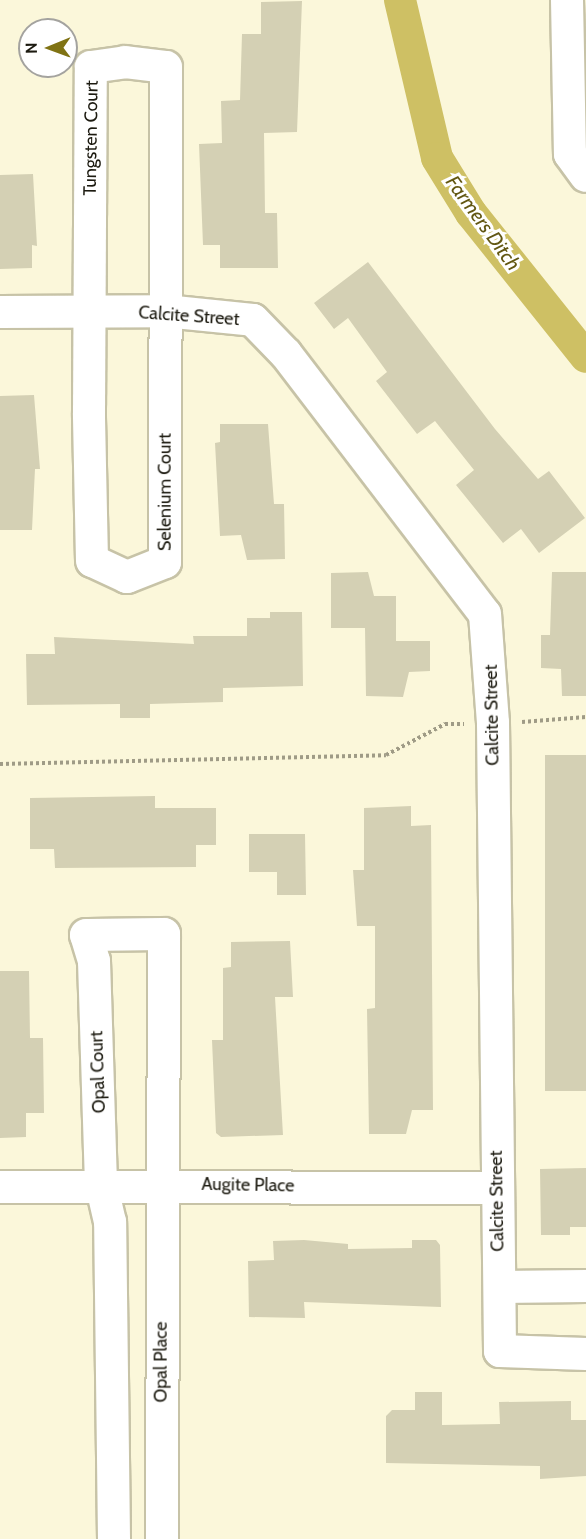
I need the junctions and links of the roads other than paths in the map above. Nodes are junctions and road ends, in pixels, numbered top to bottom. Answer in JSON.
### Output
{"nodes":[{"id":1,"x":567,"y":0,"type":"edge"},
{"id":2,"x":586,"y":176,"type":"edge"},
{"id":3,"x":165,"y":311,"type":"junction"},
{"id":4,"x":0,"y":312,"type":"edge"},
{"id":5,"x":94,"y":313,"type":"junction"},
{"id":6,"x":101,"y":1184,"type":"junction"},
{"id":7,"x":160,"y":1185,"type":"junction"},
{"id":8,"x":0,"y":1187,"type":"edge"},
{"id":9,"x":496,"y":1188,"type":"junction"},
{"id":10,"x":586,"y":1286,"type":"edge"},
{"id":11,"x":500,"y":1287,"type":"junction"},
{"id":12,"x":586,"y":1354,"type":"edge"},
{"id":13,"x":114,"y":1539,"type":"edge"},
{"id":14,"x":162,"y":1539,"type":"edge"}],
"edges":[{"from":1,"to":2,"type":"street"},
{"from":3,"to":5,"type":"street","name":"Calcite Street"},
{"from":3,"to":5,"type":"street","name":"Tungsten Court"},
{"from":3,"to":5,"type":"street","name":"Selenium Court"},
{"from":3,"to":9,"type":"street","name":"Calcite Street"},
{"from":4,"to":5,"type":"street","name":"Calcite Street"},
{"from":6,"to":7,"type":"street","name":"Augite Place"},
{"from":6,"to":7,"type":"street","name":"Opal Court"},
{"from":6,"to":8,"type":"street","name":"Augite Place"},
{"from":6,"to":13,"type":"street","name":"Opal Court"},
{"from":7,"to":9,"type":"street","name":"Augite Place"},
{"from":7,"to":14,"type":"street","name":"Opal Place"},
{"from":9,"to":11,"type":"street","name":"Calcite Street"},
{"from":10,"to":11,"type":"street"},
{"from":11,"to":12,"type":"street","name":"Calcite Street"}]}
